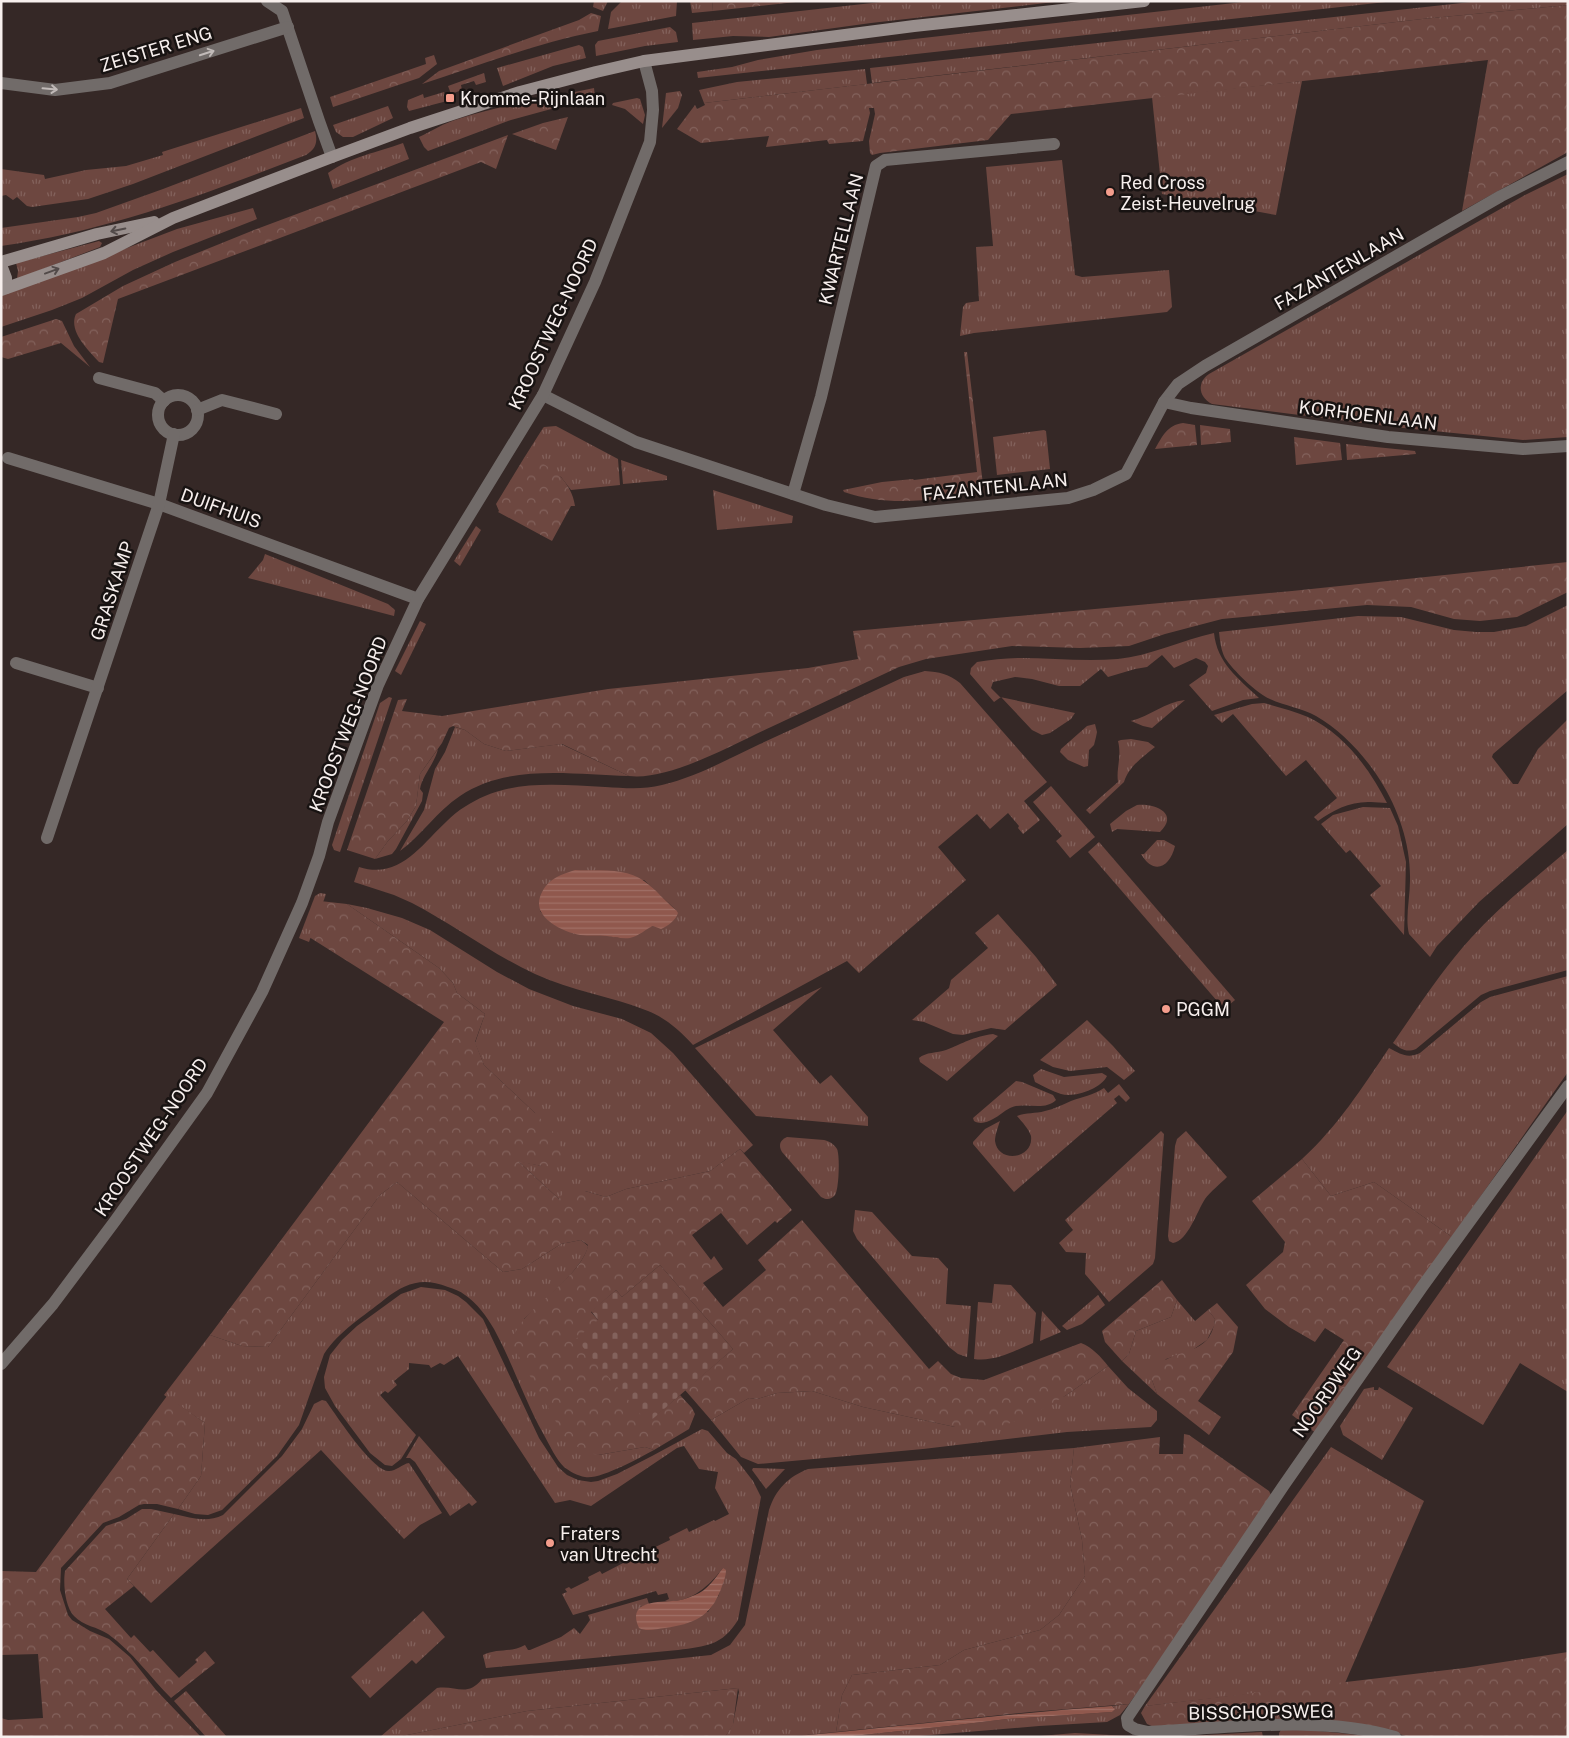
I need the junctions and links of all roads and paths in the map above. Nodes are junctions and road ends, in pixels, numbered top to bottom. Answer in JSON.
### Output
{"nodes":[{"id":1,"x":267,"y":1,"type":"edge"},
{"id":2,"x":1144,"y":1,"type":"edge"},
{"id":3,"x":288,"y":27,"type":"junction"},
{"id":4,"x":644,"y":62,"type":"junction"},
{"id":5,"x":1,"y":83,"type":"edge"},
{"id":6,"x":1054,"y":144,"type":"dead end"},
{"id":7,"x":332,"y":157,"type":"junction"},
{"id":8,"x":1568,"y":162,"type":"edge"},
{"id":9,"x":173,"y":218,"type":"junction"},
{"id":10,"x":1,"y":263,"type":"edge"},
{"id":11,"x":4,"y":289,"type":"edge"},
{"id":12,"x":99,"y":378,"type":"dead end"},
{"id":13,"x":543,"y":395,"type":"junction"},
{"id":14,"x":164,"y":401,"type":"junction"},
{"id":15,"x":1164,"y":402,"type":"junction"},
{"id":16,"x":197,"y":410,"type":"junction"},
{"id":17,"x":276,"y":414,"type":"dead end"},
{"id":18,"x":174,"y":434,"type":"junction"},
{"id":19,"x":1568,"y":446,"type":"edge"},
{"id":20,"x":8,"y":458,"type":"dead end"},
{"id":21,"x":793,"y":494,"type":"junction"},
{"id":22,"x":159,"y":504,"type":"junction"},
{"id":23,"x":418,"y":599,"type":"junction"},
{"id":24,"x":16,"y":663,"type":"dead end"},
{"id":25,"x":98,"y":688,"type":"junction"},
{"id":26,"x":47,"y":838,"type":"dead end"},
{"id":27,"x":1568,"y":1086,"type":"edge"},
{"id":28,"x":1,"y":1364,"type":"edge"},
{"id":29,"x":1128,"y":1725,"type":"joint"},
{"id":30,"x":1395,"y":1737,"type":"edge"}],
"edges":[{"from":1,"to":3,"type":"street"},
{"from":2,"to":4,"type":"street"},
{"from":5,"to":3,"type":"street","name":"ZEISTER ENG","one_way":true},
{"from":3,"to":7,"type":"street"},
{"from":4,"to":7,"type":"street"},
{"from":4,"to":13,"type":"street","name":"KROOSTWEG-NOORD"},
{"from":6,"to":21,"type":"street","name":"KWARTELLAAN"},
{"from":7,"to":9,"type":"street"},
{"from":8,"to":15,"type":"street","name":"FAZANTENLAAN"},
{"from":9,"to":10,"type":"street","one_way":true},
{"from":11,"to":9,"type":"street","one_way":true},
{"from":10,"to":11,"type":"street"},
{"from":12,"to":14,"type":"street"},
{"from":13,"to":21,"type":"street","name":"FAZANTENLAAN"},
{"from":13,"to":23,"type":"street","name":"KROOSTWEG-NOORD"},
{"from":14,"to":16,"type":"street"},
{"from":14,"to":18,"type":"street"},
{"from":15,"to":19,"type":"street","name":"KORHOENLAAN"},
{"from":15,"to":21,"type":"street","name":"FAZANTENLAAN"},
{"from":16,"to":17,"type":"street"},
{"from":16,"to":18,"type":"street"},
{"from":18,"to":22,"type":"street","name":"GRASKAMP"},
{"from":20,"to":22,"type":"street","name":"DUIFHUIS"},
{"from":22,"to":23,"type":"street","name":"DUIFHUIS"},
{"from":22,"to":25,"type":"street","name":"GRASKAMP"},
{"from":23,"to":28,"type":"street","name":"KROOSTWEG-NOORD"},
{"from":24,"to":25,"type":"street"},
{"from":25,"to":26,"type":"street","name":"GRASKAMP"},
{"from":27,"to":29,"type":"street","name":"NOORDWEG"},
{"from":29,"to":30,"type":"street","name":"BISSCHOPSWEG"}]}
